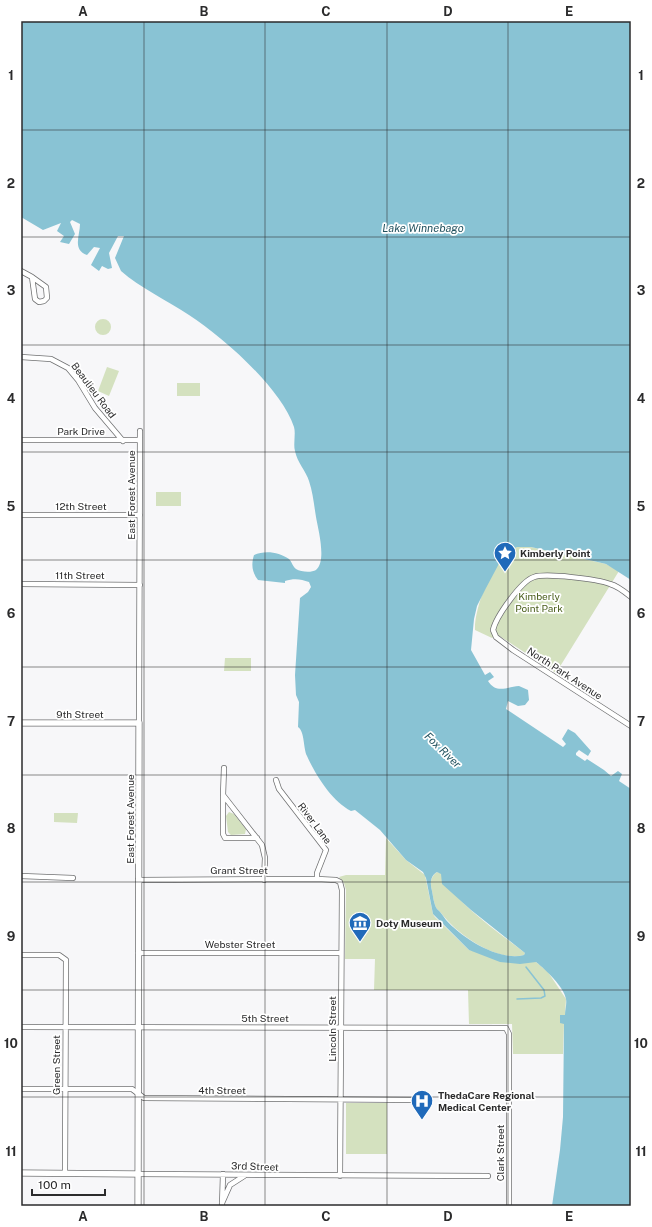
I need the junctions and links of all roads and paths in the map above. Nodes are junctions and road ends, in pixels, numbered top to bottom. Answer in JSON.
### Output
{"nodes":[{"id":1,"x":21,"y":271,"type":"edge"},
{"id":2,"x":32,"y":278,"type":"junction"},
{"id":3,"x":21,"y":357,"type":"edge"},
{"id":4,"x":140,"y":431,"type":"dead end"},
{"id":5,"x":21,"y":440,"type":"edge"},
{"id":6,"x":123,"y":440,"type":"junction"},
{"id":7,"x":140,"y":440,"type":"junction"},
{"id":8,"x":21,"y":514,"type":"edge"},
{"id":9,"x":140,"y":515,"type":"junction"},
{"id":10,"x":21,"y":584,"type":"edge"},
{"id":11,"x":140,"y":585,"type":"junction"},
{"id":12,"x":631,"y":597,"type":"edge"},
{"id":13,"x":21,"y":723,"type":"edge"},
{"id":14,"x":139,"y":723,"type":"junction"},
{"id":15,"x":631,"y":726,"type":"edge"},
{"id":16,"x":224,"y":768,"type":"dead end"},
{"id":17,"x":276,"y":780,"type":"dead end"},
{"id":18,"x":224,"y":796,"type":"junction"},
{"id":19,"x":257,"y":838,"type":"junction"},
{"id":20,"x":21,"y":876,"type":"edge"},
{"id":21,"x":73,"y":878,"type":"dead end"},
{"id":22,"x":317,"y":879,"type":"junction"},
{"id":23,"x":138,"y":880,"type":"junction"},
{"id":24,"x":264,"y":880,"type":"junction"},
{"id":25,"x":340,"y":882,"type":"joint"},
{"id":26,"x":138,"y":953,"type":"junction"},
{"id":27,"x":341,"y":953,"type":"junction"},
{"id":28,"x":21,"y":955,"type":"edge"},
{"id":29,"x":21,"y":1026,"type":"edge"},
{"id":30,"x":65,"y":1027,"type":"junction"},
{"id":31,"x":138,"y":1027,"type":"junction"},
{"id":32,"x":341,"y":1027,"type":"junction"},
{"id":33,"x":508,"y":1029,"type":"joint"},
{"id":34,"x":21,"y":1089,"type":"edge"},
{"id":35,"x":66,"y":1090,"type":"junction"},
{"id":36,"x":138,"y":1094,"type":"junction"},
{"id":37,"x":340,"y":1100,"type":"junction"},
{"id":38,"x":425,"y":1100,"type":"dead end"},
{"id":39,"x":21,"y":1173,"type":"edge"},
{"id":40,"x":65,"y":1173,"type":"junction"},
{"id":41,"x":138,"y":1174,"type":"junction"},
{"id":42,"x":223,"y":1174,"type":"junction"},
{"id":43,"x":244,"y":1176,"type":"junction"},
{"id":44,"x":340,"y":1176,"type":"junction"},
{"id":45,"x":488,"y":1176,"type":"dead end"},
{"id":46,"x":222,"y":1204,"type":"edge"},
{"id":47,"x":138,"y":1206,"type":"edge"},
{"id":48,"x":509,"y":1206,"type":"edge"}],
"edges":[{"from":1,"to":2,"type":"street"},
{"from":2,"to":2,"type":"street"},
{"from":3,"to":6,"type":"street","name":"Beaulieu Road"},
{"from":4,"to":7,"type":"street","name":"East Forest Avenue"},
{"from":5,"to":6,"type":"street","name":"Park Drive"},
{"from":6,"to":7,"type":"street","name":"Park Drive"},
{"from":7,"to":9,"type":"street","name":"East Forest Avenue"},
{"from":8,"to":9,"type":"street","name":"12th Street"},
{"from":9,"to":11,"type":"street","name":"East Forest Avenue"},
{"from":10,"to":11,"type":"street","name":"11th Street"},
{"from":11,"to":14,"type":"street","name":"East Forest Avenue"},
{"from":12,"to":15,"type":"street","name":"North Park Avenue"},
{"from":13,"to":14,"type":"street","name":"9th Street"},
{"from":14,"to":23,"type":"street","name":"East Forest Avenue"},
{"from":16,"to":18,"type":"street"},
{"from":17,"to":22,"type":"street","name":"River Lane"},
{"from":18,"to":19,"type":"street"},
{"from":18,"to":19,"type":"street"},
{"from":19,"to":24,"type":"street"},
{"from":20,"to":21,"type":"street"},
{"from":22,"to":24,"type":"street","name":"Grant Street"},
{"from":22,"to":25,"type":"street","name":"Grant Street"},
{"from":23,"to":24,"type":"street","name":"Grant Street"},
{"from":23,"to":26,"type":"street","name":"East Forest Avenue"},
{"from":25,"to":27,"type":"street","name":"Lincoln Street"},
{"from":26,"to":27,"type":"street","name":"Webster Street"},
{"from":26,"to":31,"type":"street","name":"East Forest Avenue"},
{"from":27,"to":32,"type":"street","name":"Lincoln Street"},
{"from":28,"to":30,"type":"street","name":"Green Street"},
{"from":29,"to":30,"type":"street","name":"5th Street"},
{"from":30,"to":31,"type":"street","name":"5th Street"},
{"from":30,"to":35,"type":"street","name":"Green Street"},
{"from":31,"to":32,"type":"street","name":"5th Street"},
{"from":31,"to":36,"type":"street","name":"East Forest Avenue"},
{"from":32,"to":33,"type":"street","name":"5th Street"},
{"from":32,"to":37,"type":"street","name":"Lincoln Street"},
{"from":33,"to":48,"type":"street","name":"Clark Street"},
{"from":34,"to":35,"type":"street","name":"4th Street"},
{"from":35,"to":36,"type":"street","name":"4th Street"},
{"from":35,"to":40,"type":"street","name":"Green Street"},
{"from":36,"to":37,"type":"street","name":"4th Street"},
{"from":36,"to":41,"type":"street","name":"East Forest Avenue"},
{"from":37,"to":38,"type":"street","name":"4th Street"},
{"from":37,"to":44,"type":"street","name":"Lincoln Street"},
{"from":39,"to":40,"type":"street","name":"3rd Street"},
{"from":40,"to":41,"type":"street","name":"3rd Street"},
{"from":41,"to":42,"type":"street","name":"3rd Street"},
{"from":41,"to":47,"type":"street","name":"East Forest Avenue"},
{"from":42,"to":43,"type":"street","name":"3rd Street"},
{"from":42,"to":46,"type":"street"},
{"from":43,"to":44,"type":"street","name":"3rd Street"},
{"from":43,"to":46,"type":"street"},
{"from":44,"to":45,"type":"street","name":"3rd Street"}]}
